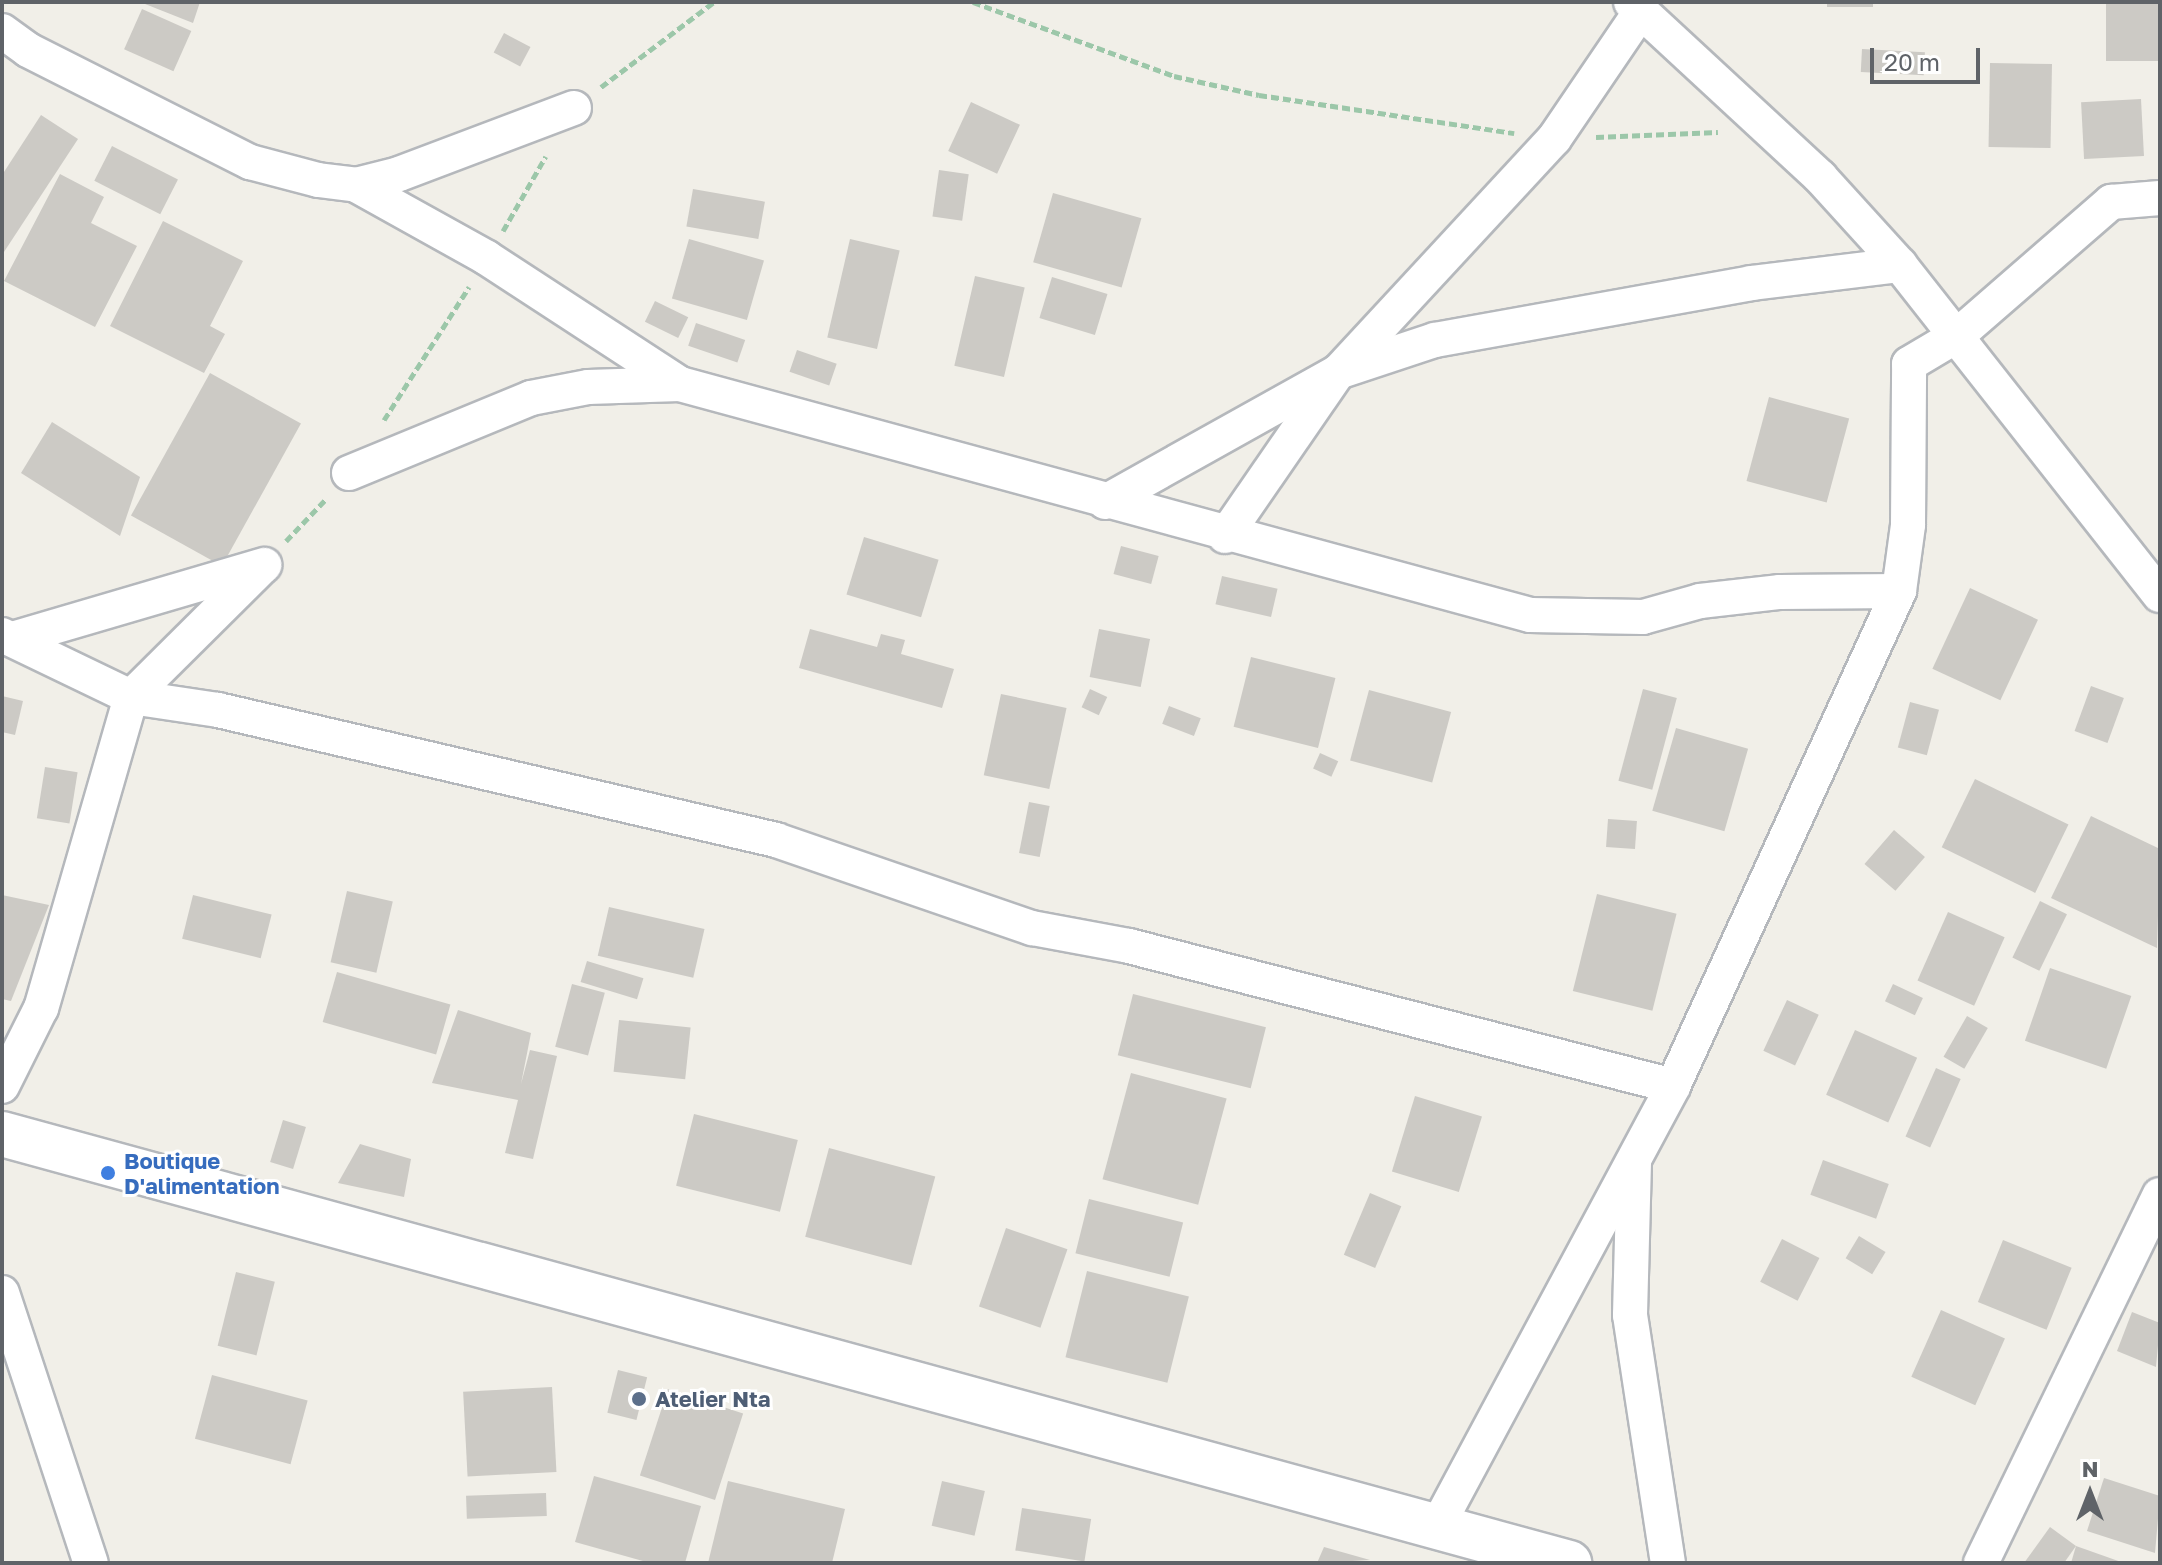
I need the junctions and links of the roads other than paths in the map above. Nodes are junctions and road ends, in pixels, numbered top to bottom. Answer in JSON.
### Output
{"nodes":[{"id":1,"x":1637,"y":5,"type":"edge"},
{"id":2,"x":11,"y":45,"type":"edge"},
{"id":3,"x":574,"y":108,"type":"dead end"},
{"id":4,"x":356,"y":185,"type":"junction"},
{"id":5,"x":2160,"y":198,"type":"edge"},
{"id":6,"x":1900,"y":265,"type":"junction"},
{"id":7,"x":1958,"y":335,"type":"junction"},
{"id":8,"x":1338,"y":372,"type":"junction"},
{"id":9,"x":680,"y":384,"type":"junction"},
{"id":10,"x":349,"y":473,"type":"dead end"},
{"id":11,"x":1105,"y":502,"type":"junction"},
{"id":12,"x":1225,"y":536,"type":"junction"},
{"id":13,"x":1899,"y":591,"type":"junction"},
{"id":14,"x":2160,"y":595,"type":"edge"},
{"id":15,"x":7,"y":630,"type":"edge"},
{"id":16,"x":131,"y":697,"type":"junction"},
{"id":17,"x":2,"y":1086,"type":"edge"},
{"id":18,"x":1673,"y":1086,"type":"junction"},
{"id":19,"x":2,"y":1134,"type":"edge"},
{"id":20,"x":1635,"y":1155,"type":"junction"},
{"id":21,"x":2160,"y":1195,"type":"edge"},
{"id":22,"x":2,"y":1293,"type":"edge"},
{"id":23,"x":1439,"y":1523,"type":"junction"},
{"id":24,"x":1496,"y":1554,"type":"edge"},
{"id":25,"x":93,"y":1559,"type":"edge"},
{"id":26,"x":1569,"y":1563,"type":"edge"},
{"id":27,"x":1668,"y":1563,"type":"edge"},
{"id":28,"x":1981,"y":1563,"type":"edge"}],
"edges":[{"from":1,"to":6,"type":"street"},
{"from":1,"to":8,"type":"street"},
{"from":2,"to":4,"type":"street"},
{"from":3,"to":4,"type":"street"},
{"from":4,"to":9,"type":"street"},
{"from":5,"to":7,"type":"street"},
{"from":6,"to":7,"type":"street"},
{"from":6,"to":8,"type":"street"},
{"from":7,"to":13,"type":"street"},
{"from":7,"to":14,"type":"street"},
{"from":8,"to":11,"type":"street"},
{"from":8,"to":12,"type":"street"},
{"from":9,"to":10,"type":"street"},
{"from":9,"to":11,"type":"street"},
{"from":11,"to":12,"type":"street"},
{"from":12,"to":13,"type":"street"},
{"from":13,"to":18,"type":"street"},
{"from":15,"to":16,"type":"street"},
{"from":15,"to":16,"type":"street"},
{"from":16,"to":17,"type":"street"},
{"from":16,"to":18,"type":"street"},
{"from":18,"to":20,"type":"street"},
{"from":19,"to":23,"type":"main road"},
{"from":20,"to":23,"type":"street"},
{"from":20,"to":27,"type":"street"},
{"from":21,"to":28,"type":"street"},
{"from":22,"to":25,"type":"street"},
{"from":23,"to":24,"type":"main road"},
{"from":24,"to":26,"type":"main road"}]}
